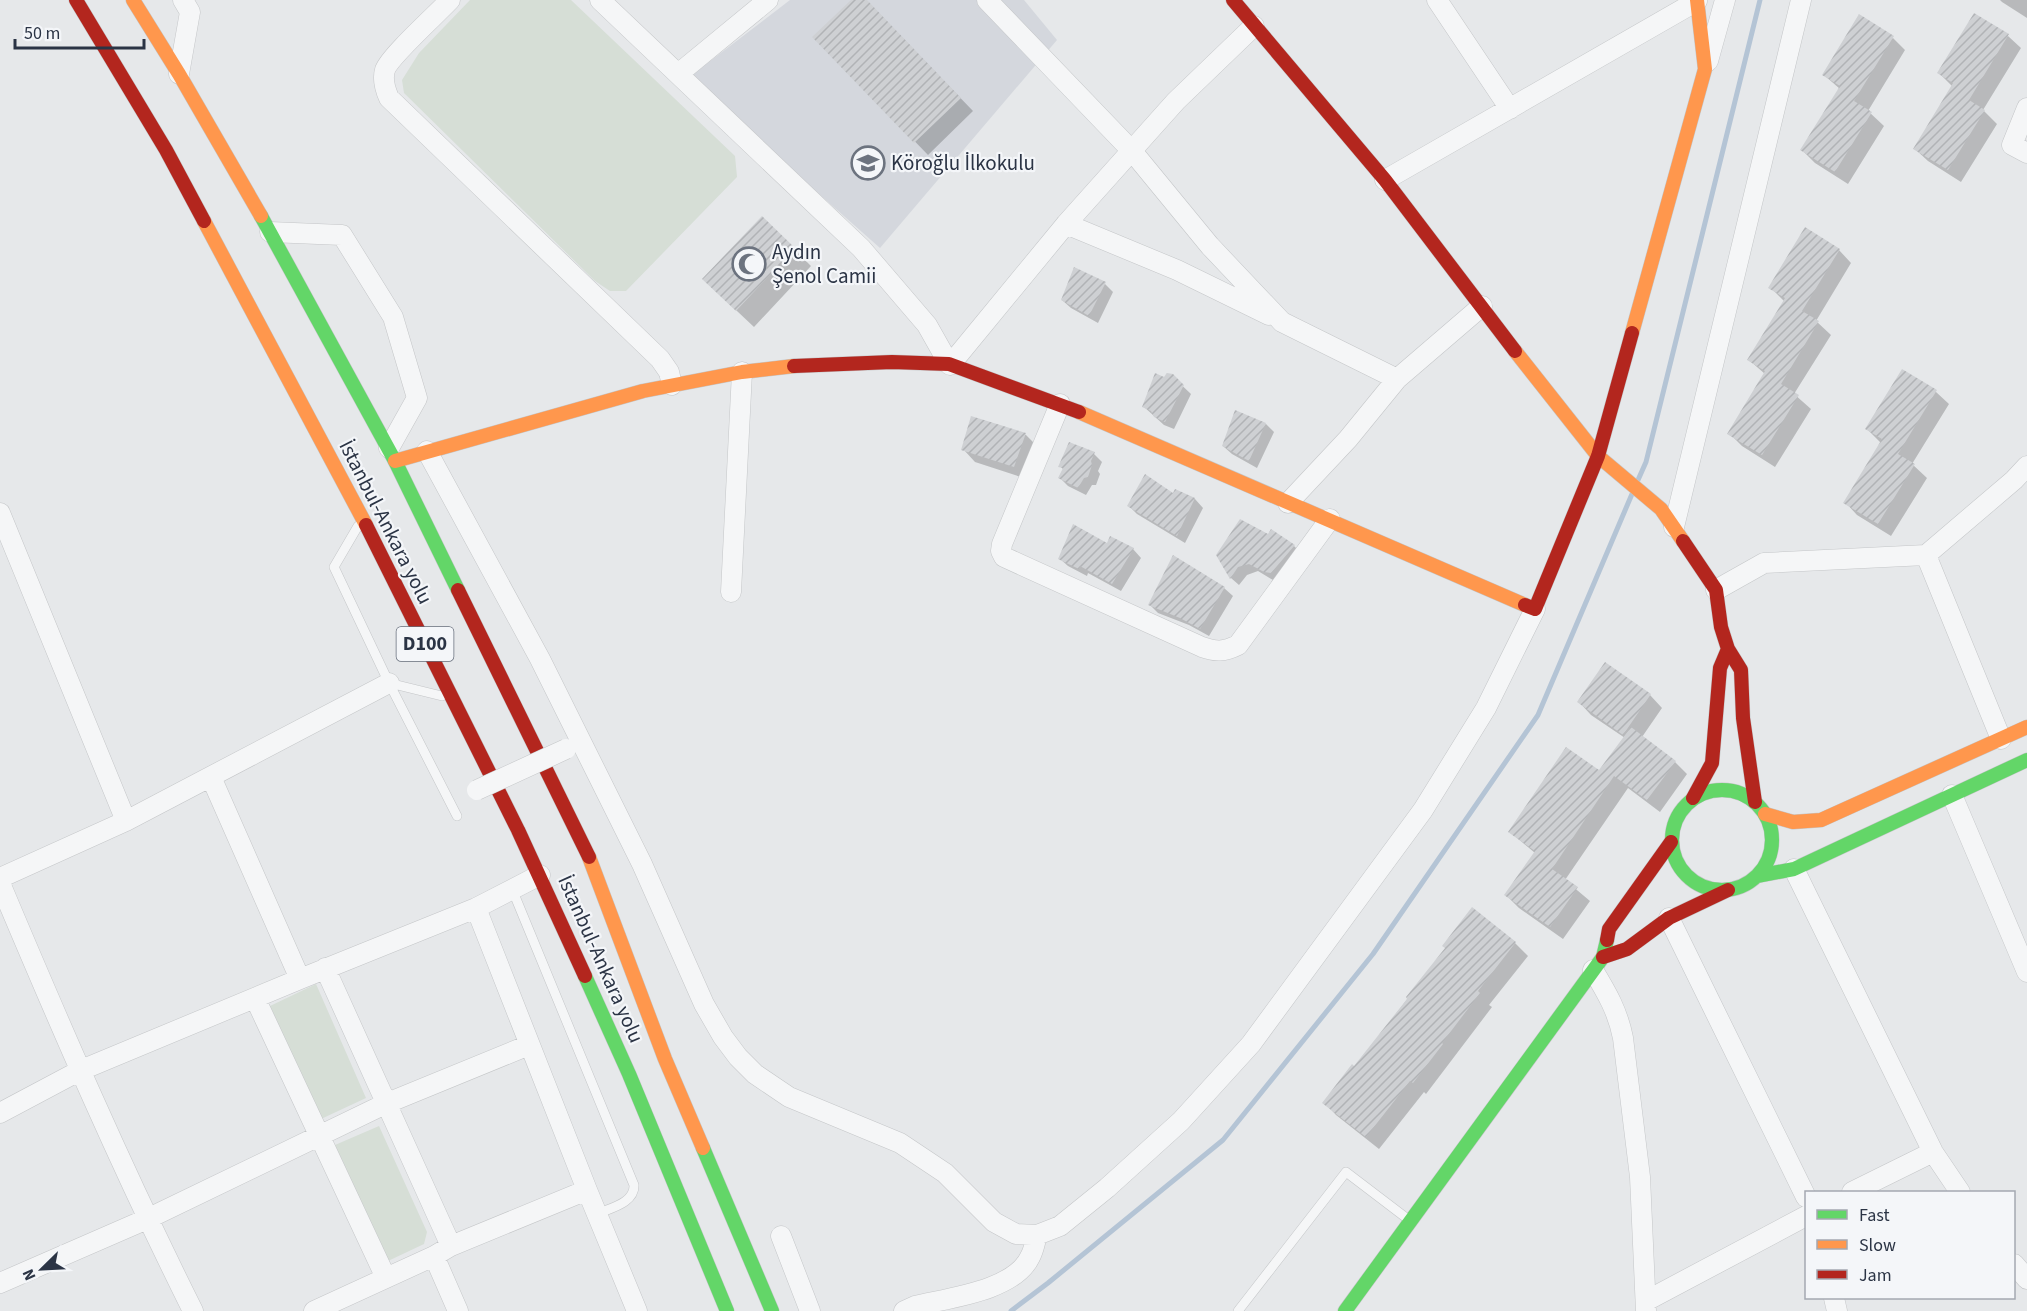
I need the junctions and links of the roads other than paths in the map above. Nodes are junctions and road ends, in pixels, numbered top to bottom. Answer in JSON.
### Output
{"nodes":[{"id":1,"x":76,"y":0,"type":"edge"},
{"id":2,"x":133,"y":0,"type":"edge"},
{"id":3,"x":183,"y":0,"type":"edge"},
{"id":4,"x":450,"y":0,"type":"edge"},
{"id":5,"x":600,"y":0,"type":"edge"},
{"id":6,"x":768,"y":0,"type":"edge"},
{"id":7,"x":987,"y":0,"type":"edge"},
{"id":8,"x":1233,"y":0,"type":"edge"},
{"id":9,"x":1437,"y":0,"type":"edge"},
{"id":10,"x":1697,"y":0,"type":"edge"},
{"id":11,"x":1725,"y":0,"type":"edge"},
{"id":12,"x":1801,"y":0,"type":"edge"},
{"id":13,"x":1254,"y":26,"type":"junction"},
{"id":14,"x":1705,"y":69,"type":"junction"},
{"id":15,"x":179,"y":74,"type":"junction"},
{"id":16,"x":678,"y":74,"type":"junction"},
{"id":17,"x":2027,"y":108,"type":"edge"},
{"id":18,"x":1510,"y":109,"type":"junction"},
{"id":19,"x":1132,"y":151,"type":"junction"},
{"id":20,"x":2027,"y":153,"type":"edge"},
{"id":21,"x":1385,"y":180,"type":"junction"},
{"id":22,"x":1066,"y":224,"type":"junction"},
{"id":23,"x":270,"y":231,"type":"junction"},
{"id":24,"x":1482,"y":306,"type":"junction"},
{"id":25,"x":1282,"y":322,"type":"junction"},
{"id":26,"x":950,"y":365,"type":"junction"},
{"id":27,"x":742,"y":372,"type":"junction"},
{"id":28,"x":1397,"y":379,"type":"junction"},
{"id":29,"x":672,"y":385,"type":"junction"},
{"id":30,"x":1060,"y":404,"type":"junction"},
{"id":31,"x":427,"y":451,"type":"junction"},
{"id":32,"x":392,"y":454,"type":"junction"},
{"id":33,"x":1598,"y":456,"type":"junction"},
{"id":34,"x":2027,"y":466,"type":"edge"},
{"id":35,"x":1288,"y":503,"type":"junction"},
{"id":36,"x":0,"y":513,"type":"edge"},
{"id":37,"x":363,"y":519,"type":"junction"},
{"id":38,"x":1330,"y":519,"type":"junction"},
{"id":39,"x":1674,"y":527,"type":"junction"},
{"id":40,"x":1926,"y":555,"type":"junction"},
{"id":41,"x":1716,"y":590,"type":"junction"},
{"id":42,"x":731,"y":592,"type":"dead end"},
{"id":43,"x":1535,"y":609,"type":"junction"},
{"id":44,"x":1728,"y":649,"type":"junction"},
{"id":45,"x":389,"y":683,"type":"junction"},
{"id":46,"x":452,"y":698,"type":"junction"},
{"id":47,"x":2027,"y":727,"type":"edge"},
{"id":48,"x":2001,"y":739,"type":"junction"},
{"id":49,"x":566,"y":749,"type":"dead end"},
{"id":50,"x":2027,"y":760,"type":"edge"},
{"id":51,"x":212,"y":777,"type":"junction"},
{"id":52,"x":477,"y":790,"type":"dead end"},
{"id":53,"x":1952,"y":795,"type":"junction"},
{"id":54,"x":1693,"y":798,"type":"junction"},
{"id":55,"x":1755,"y":802,"type":"junction"},
{"id":56,"x":1765,"y":814,"type":"junction"},
{"id":57,"x":457,"y":816,"type":"dead end"},
{"id":58,"x":126,"y":821,"type":"junction"},
{"id":59,"x":1671,"y":842,"type":"junction"},
{"id":60,"x":1794,"y":868,"type":"junction"},
{"id":61,"x":540,"y":875,"type":"junction"},
{"id":62,"x":1757,"y":876,"type":"junction"},
{"id":63,"x":0,"y":878,"type":"edge"},
{"id":64,"x":0,"y":883,"type":"edge"},
{"id":65,"x":512,"y":889,"type":"junction"},
{"id":66,"x":1728,"y":890,"type":"junction"},
{"id":67,"x":476,"y":908,"type":"junction"},
{"id":68,"x":1669,"y":918,"type":"junction"},
{"id":69,"x":1598,"y":964,"type":"junction"},
{"id":70,"x":325,"y":968,"type":"junction"},
{"id":71,"x":2027,"y":972,"type":"edge"},
{"id":72,"x":300,"y":979,"type":"junction"},
{"id":73,"x":255,"y":998,"type":"junction"},
{"id":74,"x":529,"y":1045,"type":"junction"},
{"id":75,"x":80,"y":1071,"type":"junction"},
{"id":76,"x":385,"y":1104,"type":"junction"},
{"id":77,"x":0,"y":1113,"type":"edge"},
{"id":78,"x":318,"y":1135,"type":"junction"},
{"id":79,"x":1933,"y":1152,"type":"junction"},
{"id":80,"x":587,"y":1190,"type":"junction"},
{"id":81,"x":1854,"y":1191,"type":"edge"},
{"id":82,"x":1959,"y":1191,"type":"edge"},
{"id":83,"x":1805,"y":1195,"type":"edge"},
{"id":84,"x":597,"y":1214,"type":"junction"},
{"id":85,"x":1805,"y":1217,"type":"edge"},
{"id":86,"x":147,"y":1219,"type":"junction"},
{"id":87,"x":1411,"y":1221,"type":"junction"},
{"id":88,"x":1037,"y":1234,"type":"junction"},
{"id":89,"x":781,"y":1236,"type":"dead end"},
{"id":90,"x":451,"y":1246,"type":"junction"},
{"id":91,"x":434,"y":1256,"type":"junction"},
{"id":92,"x":2015,"y":1266,"type":"edge"},
{"id":93,"x":386,"y":1278,"type":"junction"},
{"id":94,"x":2027,"y":1279,"type":"edge"},
{"id":95,"x":0,"y":1281,"type":"edge"},
{"id":96,"x":1646,"y":1306,"type":"edge"},
{"id":97,"x":193,"y":1311,"type":"edge"},
{"id":98,"x":314,"y":1311,"type":"edge"},
{"id":99,"x":458,"y":1311,"type":"edge"},
{"id":100,"x":637,"y":1311,"type":"edge"},
{"id":101,"x":727,"y":1311,"type":"edge"},
{"id":102,"x":771,"y":1311,"type":"edge"},
{"id":103,"x":810,"y":1311,"type":"edge"},
{"id":104,"x":904,"y":1311,"type":"edge"},
{"id":105,"x":1238,"y":1311,"type":"edge"},
{"id":106,"x":1345,"y":1311,"type":"edge"}],
"edges":[{"from":1,"to":37,"type":"main road","name":"İstanbul-Ankara yolu","number":"D100"},
{"from":2,"to":15,"type":"main road","name":"İstanbul-Ankara yolu","number":"D100"},
{"from":3,"to":15,"type":"street"},
{"from":4,"to":29,"type":"street"},
{"from":5,"to":16,"type":"street"},
{"from":6,"to":16,"type":"street"},
{"from":7,"to":19,"type":"street"},
{"from":8,"to":13,"type":"main road"},
{"from":9,"to":18,"type":"street"},
{"from":10,"to":14,"type":"main road"},
{"from":10,"to":18,"type":"street"},
{"from":11,"to":14,"type":"street"},
{"from":12,"to":39,"type":"street"},
{"from":13,"to":19,"type":"street"},
{"from":13,"to":21,"type":"main road"},
{"from":14,"to":33,"type":"main road"},
{"from":15,"to":23,"type":"main road","name":"İstanbul-Ankara yolu","number":"D100"},
{"from":16,"to":26,"type":"street"},
{"from":17,"to":20,"type":"street"},
{"from":18,"to":21,"type":"street"},
{"from":19,"to":22,"type":"street"},
{"from":19,"to":25,"type":"street"},
{"from":21,"to":24,"type":"main road"},
{"from":22,"to":25,"type":"street"},
{"from":22,"to":26,"type":"street"},
{"from":23,"to":32,"type":"main road","name":"İstanbul-Ankara yolu","number":"D100"},
{"from":23,"to":32,"type":"street"},
{"from":24,"to":28,"type":"street"},
{"from":24,"to":33,"type":"main road"},
{"from":25,"to":28,"type":"street"},
{"from":26,"to":27,"type":"main road"},
{"from":26,"to":30,"type":"main road"},
{"from":27,"to":29,"type":"main road"},
{"from":27,"to":42,"type":"street"},
{"from":28,"to":35,"type":"street"},
{"from":29,"to":31,"type":"main road"},
{"from":30,"to":35,"type":"main road"},
{"from":30,"to":38,"type":"street"},
{"from":31,"to":32,"type":"main road"},
{"from":31,"to":88,"type":"street"},
{"from":32,"to":102,"type":"main road","name":"İstanbul-Ankara yolu","number":"D100"},
{"from":33,"to":39,"type":"main road"},
{"from":33,"to":43,"type":"main road"},
{"from":34,"to":40,"type":"street"},
{"from":35,"to":38,"type":"main road"},
{"from":36,"to":58,"type":"street"},
{"from":37,"to":45,"type":"lane"},
{"from":37,"to":46,"type":"main road","name":"İstanbul-Ankara yolu","number":"D100"},
{"from":38,"to":43,"type":"main road"},
{"from":39,"to":41,"type":"main road"},
{"from":40,"to":41,"type":"street"},
{"from":40,"to":48,"type":"street"},
{"from":41,"to":44,"type":"main road"},
{"from":43,"to":88,"type":"street"},
{"from":44,"to":54,"type":"main road"},
{"from":44,"to":55,"type":"main road"},
{"from":45,"to":46,"type":"lane"},
{"from":45,"to":51,"type":"street"},
{"from":45,"to":57,"type":"lane"},
{"from":46,"to":61,"type":"main road","name":"İstanbul-Ankara yolu","number":"D100"},
{"from":47,"to":48,"type":"main road"},
{"from":48,"to":56,"type":"main road"},
{"from":49,"to":52,"type":"street","bridge":true},
{"from":50,"to":53,"type":"main road"},
{"from":51,"to":58,"type":"street"},
{"from":51,"to":72,"type":"street"},
{"from":53,"to":60,"type":"main road"},
{"from":53,"to":71,"type":"street"},
{"from":54,"to":55,"type":"main road"},
{"from":54,"to":59,"type":"main road"},
{"from":55,"to":56,"type":"main road"},
{"from":56,"to":62,"type":"main road"},
{"from":58,"to":63,"type":"street"},
{"from":59,"to":66,"type":"main road"},
{"from":59,"to":69,"type":"main road"},
{"from":60,"to":62,"type":"main road"},
{"from":60,"to":79,"type":"street"},
{"from":61,"to":65,"type":"street"},
{"from":61,"to":101,"type":"main road","name":"İstanbul-Ankara yolu","number":"D100"},
{"from":62,"to":66,"type":"main road"},
{"from":64,"to":75,"type":"street"},
{"from":65,"to":67,"type":"street"},
{"from":65,"to":84,"type":"lane"},
{"from":66,"to":68,"type":"main road"},
{"from":67,"to":70,"type":"street"},
{"from":67,"to":74,"type":"street"},
{"from":68,"to":69,"type":"main road"},
{"from":68,"to":83,"type":"street"},
{"from":69,"to":87,"type":"main road"},
{"from":69,"to":96,"type":"street"},
{"from":70,"to":72,"type":"street"},
{"from":70,"to":76,"type":"street"},
{"from":72,"to":73,"type":"street"},
{"from":73,"to":75,"type":"street"},
{"from":73,"to":78,"type":"street"},
{"from":74,"to":76,"type":"street"},
{"from":74,"to":80,"type":"street"},
{"from":75,"to":77,"type":"street"},
{"from":75,"to":86,"type":"street"},
{"from":76,"to":78,"type":"street"},
{"from":76,"to":90,"type":"street"},
{"from":78,"to":86,"type":"street"},
{"from":78,"to":93,"type":"street"},
{"from":79,"to":81,"type":"street"},
{"from":79,"to":82,"type":"street"},
{"from":80,"to":84,"type":"street"},
{"from":80,"to":90,"type":"street"},
{"from":84,"to":100,"type":"street"},
{"from":85,"to":96,"type":"street"},
{"from":86,"to":95,"type":"street"},
{"from":86,"to":97,"type":"street"},
{"from":87,"to":105,"type":"lane"},
{"from":87,"to":106,"type":"main road"},
{"from":88,"to":104,"type":"street"},
{"from":89,"to":103,"type":"street"},
{"from":90,"to":91,"type":"street"},
{"from":91,"to":93,"type":"street"},
{"from":91,"to":99,"type":"street"},
{"from":92,"to":94,"type":"street"},
{"from":93,"to":98,"type":"street"}]}
